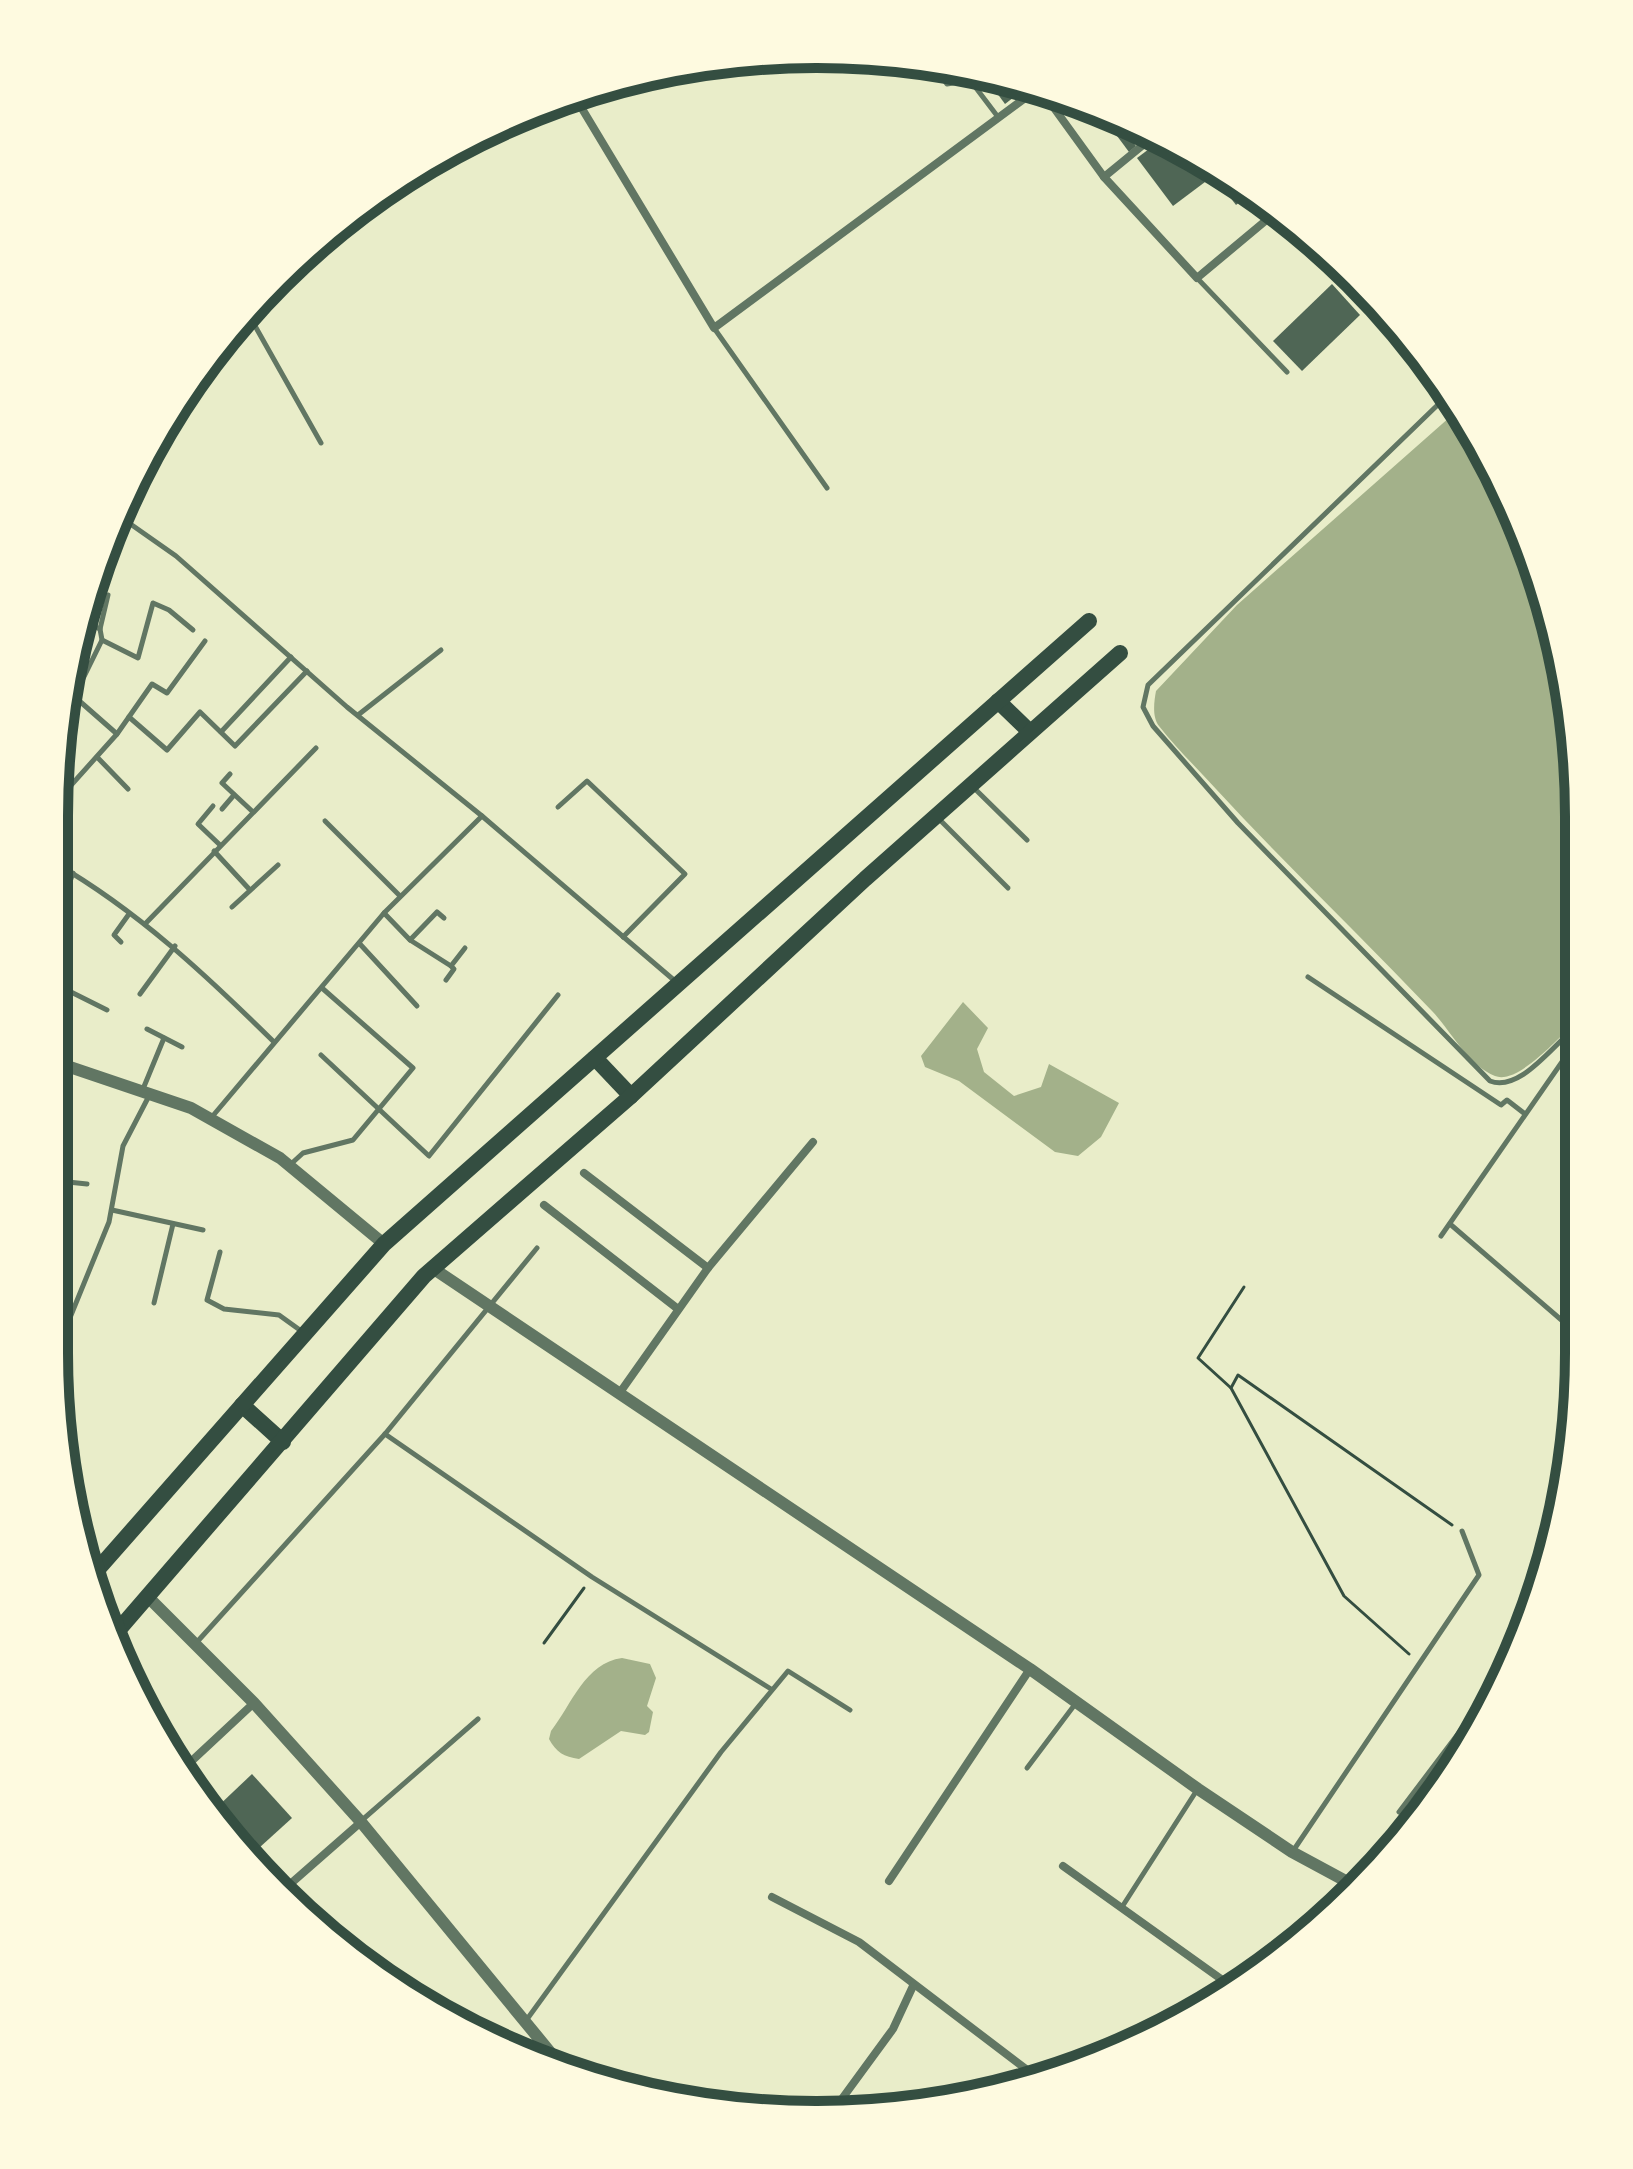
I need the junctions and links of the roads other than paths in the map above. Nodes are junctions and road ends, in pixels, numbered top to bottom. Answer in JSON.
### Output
{"nodes":[{"id":1,"x":943,"y":79,"type":"edge"},
{"id":2,"x":961,"y":82,"type":"edge"},
{"id":3,"x":974,"y":85,"type":"edge"},
{"id":4,"x":1024,"y":98,"type":"edge"},
{"id":5,"x":581,"y":107,"type":"edge"},
{"id":6,"x":1054,"y":107,"type":"edge"},
{"id":7,"x":998,"y":117,"type":"junction"},
{"id":8,"x":1145,"y":144,"type":"edge"},
{"id":9,"x":1104,"y":177,"type":"junction"},
{"id":10,"x":1267,"y":219,"type":"edge"},
{"id":11,"x":1197,"y":278,"type":"junction"},
{"id":12,"x":254,"y":323,"type":"edge"},
{"id":13,"x":714,"y":328,"type":"junction"},
{"id":14,"x":1287,"y":372,"type":"dead end"},
{"id":15,"x":1440,"y":403,"type":"edge"},
{"id":16,"x":321,"y":443,"type":"dead end"},
{"id":17,"x":827,"y":488,"type":"dead end"},
{"id":18,"x":128,"y":523,"type":"edge"},
{"id":19,"x":108,"y":595,"type":"dead end"},
{"id":20,"x":1089,"y":621,"type":"dead end"},
{"id":21,"x":93,"y":626,"type":"edge"},
{"id":22,"x":100,"y":629,"type":"junction"},
{"id":23,"x":193,"y":630,"type":"dead end"},
{"id":24,"x":102,"y":640,"type":"junction"},
{"id":25,"x":205,"y":641,"type":"dead end"},
{"id":26,"x":441,"y":650,"type":"dead end"},
{"id":27,"x":1120,"y":653,"type":"dead end"},
{"id":28,"x":291,"y":657,"type":"junction"},
{"id":29,"x":307,"y":671,"type":"junction"},
{"id":30,"x":79,"y":686,"type":"edge"},
{"id":31,"x":78,"y":697,"type":"edge"},
{"id":32,"x":998,"y":701,"type":"junction"},
{"id":33,"x":358,"y":715,"type":"junction"},
{"id":34,"x":129,"y":717,"type":"junction"},
{"id":35,"x":1030,"y":732,"type":"junction"},
{"id":36,"x":221,"y":733,"type":"junction"},
{"id":37,"x":117,"y":734,"type":"junction"},
{"id":38,"x":316,"y":748,"type":"dead end"},
{"id":39,"x":97,"y":757,"type":"junction"},
{"id":40,"x":230,"y":774,"type":"dead end"},
{"id":41,"x":971,"y":785,"type":"junction"},
{"id":42,"x":69,"y":788,"type":"edge"},
{"id":43,"x":128,"y":789,"type":"dead end"},
{"id":44,"x":234,"y":795,"type":"junction"},
{"id":45,"x":213,"y":806,"type":"dead end"},
{"id":46,"x":558,"y":807,"type":"dead end"},
{"id":47,"x":222,"y":809,"type":"dead end"},
{"id":48,"x":253,"y":812,"type":"junction"},
{"id":49,"x":482,"y":816,"type":"junction"},
{"id":50,"x":936,"y":816,"type":"junction"},
{"id":51,"x":325,"y":821,"type":"dead end"},
{"id":52,"x":1027,"y":840,"type":"dead end"},
{"id":53,"x":220,"y":845,"type":"junction"},
{"id":54,"x":214,"y":851,"type":"junction"},
{"id":55,"x":278,"y":865,"type":"dead end"},
{"id":56,"x":68,"y":870,"type":"edge"},
{"id":57,"x":73,"y":873,"type":"junction"},
{"id":58,"x":68,"y":887,"type":"edge"},
{"id":59,"x":1008,"y":888,"type":"dead end"},
{"id":60,"x":250,"y":890,"type":"junction"},
{"id":61,"x":400,"y":896,"type":"junction"},
{"id":62,"x":232,"y":907,"type":"dead end"},
{"id":63,"x":384,"y":913,"type":"junction"},
{"id":64,"x":129,"y":914,"type":"junction"},
{"id":65,"x":444,"y":918,"type":"dead end"},
{"id":66,"x":145,"y":924,"type":"junction"},
{"id":67,"x":623,"y":937,"type":"junction"},
{"id":68,"x":410,"y":940,"type":"junction"},
{"id":69,"x":121,"y":942,"type":"dead end"},
{"id":70,"x":359,"y":943,"type":"junction"},
{"id":71,"x":175,"y":946,"type":"junction"},
{"id":72,"x":465,"y":948,"type":"dead end"},
{"id":73,"x":451,"y":966,"type":"junction"},
{"id":74,"x":1308,"y":977,"type":"dead end"},
{"id":75,"x":446,"y":980,"type":"dead end"},
{"id":76,"x":678,"y":985,"type":"junction"},
{"id":77,"x":322,"y":988,"type":"junction"},
{"id":78,"x":68,"y":990,"type":"edge"},
{"id":79,"x":140,"y":994,"type":"dead end"},
{"id":80,"x":558,"y":995,"type":"dead end"},
{"id":81,"x":417,"y":1006,"type":"dead end"},
{"id":82,"x":107,"y":1010,"type":"dead end"},
{"id":83,"x":147,"y":1029,"type":"dead end"},
{"id":84,"x":1565,"y":1036,"type":"edge"},
{"id":85,"x":164,"y":1038,"type":"junction"},
{"id":86,"x":274,"y":1042,"type":"junction"},
{"id":87,"x":1558,"y":1042,"type":"junction"},
{"id":88,"x":1565,"y":1044,"type":"edge"},
{"id":89,"x":182,"y":1047,"type":"dead end"},
{"id":90,"x":321,"y":1055,"type":"dead end"},
{"id":91,"x":1565,"y":1057,"type":"edge"},
{"id":92,"x":595,"y":1058,"type":"junction"},
{"id":93,"x":68,"y":1066,"type":"edge"},
{"id":94,"x":146,"y":1091,"type":"junction"},
{"id":95,"x":631,"y":1096,"type":"junction"},
{"id":96,"x":380,"y":1111,"type":"junction"},
{"id":97,"x":1525,"y":1114,"type":"junction"},
{"id":98,"x":210,"y":1119,"type":"junction"},
{"id":99,"x":813,"y":1142,"type":"dead end"},
{"id":100,"x":290,"y":1165,"type":"junction"},
{"id":101,"x":584,"y":1173,"type":"dead end"},
{"id":102,"x":68,"y":1182,"type":"edge"},
{"id":103,"x":87,"y":1184,"type":"dead end"},
{"id":104,"x":544,"y":1205,"type":"dead end"},
{"id":105,"x":112,"y":1210,"type":"junction"},
{"id":106,"x":173,"y":1224,"type":"junction"},
{"id":107,"x":1450,"y":1224,"type":"junction"},
{"id":108,"x":203,"y":1230,"type":"dead end"},
{"id":109,"x":1441,"y":1236,"type":"dead end"},
{"id":110,"x":384,"y":1244,"type":"junction"},
{"id":111,"x":537,"y":1248,"type":"dead end"},
{"id":112,"x":220,"y":1252,"type":"dead end"},
{"id":113,"x":708,"y":1268,"type":"junction"},
{"id":114,"x":434,"y":1269,"type":"junction"},
{"id":115,"x":154,"y":1303,"type":"dead end"},
{"id":116,"x":489,"y":1306,"type":"junction"},
{"id":117,"x":678,"y":1309,"type":"junction"},
{"id":118,"x":68,"y":1322,"type":"edge"},
{"id":119,"x":1565,"y":1323,"type":"edge"},
{"id":120,"x":305,"y":1334,"type":"junction"},
{"id":121,"x":621,"y":1391,"type":"junction"},
{"id":122,"x":242,"y":1405,"type":"junction"},
{"id":123,"x":385,"y":1434,"type":"junction"},
{"id":124,"x":283,"y":1442,"type":"junction"},
{"id":125,"x":1462,"y":1531,"type":"road end"},
{"id":126,"x":100,"y":1567,"type":"edge"},
{"id":127,"x":147,"y":1596,"type":"junction"},
{"id":128,"x":121,"y":1627,"type":"edge"},
{"id":129,"x":197,"y":1642,"type":"junction"},
{"id":130,"x":1030,"y":1669,"type":"junction"},
{"id":131,"x":771,"y":1689,"type":"junction"},
{"id":132,"x":254,"y":1703,"type":"junction"},
{"id":133,"x":1077,"y":1703,"type":"junction"},
{"id":134,"x":850,"y":1710,"type":"dead end"},
{"id":135,"x":478,"y":1719,"type":"dead end"},
{"id":136,"x":1469,"y":1719,"type":"edge"},
{"id":137,"x":190,"y":1762,"type":"edge"},
{"id":138,"x":1027,"y":1768,"type":"dead end"},
{"id":139,"x":1198,"y":1789,"type":"junction"},
{"id":140,"x":1399,"y":1812,"type":"dead end"},
{"id":141,"x":361,"y":1822,"type":"junction"},
{"id":142,"x":1292,"y":1852,"type":"junction"},
{"id":143,"x":1063,"y":1866,"type":"dead end"},
{"id":144,"x":889,"y":1881,"type":"dead end"},
{"id":145,"x":1347,"y":1881,"type":"edge"},
{"id":146,"x":290,"y":1884,"type":"edge"},
{"id":147,"x":772,"y":1897,"type":"dead end"},
{"id":148,"x":1122,"y":1907,"type":"junction"},
{"id":149,"x":1223,"y":1981,"type":"edge"},
{"id":150,"x":913,"y":1986,"type":"junction"},
{"id":151,"x":524,"y":2023,"type":"junction"},
{"id":152,"x":548,"y":2051,"type":"edge"},
{"id":153,"x":1027,"y":2070,"type":"edge"},
{"id":154,"x":841,"y":2100,"type":"edge"}],
"edges":[{"from":1,"to":2,"type":"lane"},
{"from":3,"to":7,"type":"lane"},
{"from":4,"to":7,"type":"street"},
{"from":5,"to":13,"type":"street"},
{"from":6,"to":9,"type":"street"},
{"from":7,"to":13,"type":"street"},
{"from":8,"to":9,"type":"street"},
{"from":9,"to":11,"type":"street"},
{"from":10,"to":11,"type":"street"},
{"from":11,"to":14,"type":"lane"},
{"from":12,"to":16,"type":"lane"},
{"from":13,"to":17,"type":"lane"},
{"from":15,"to":87,"type":"lane"},
{"from":18,"to":28,"type":"lane"},
{"from":19,"to":22,"type":"lane"},
{"from":20,"to":32,"type":"main road"},
{"from":21,"to":22,"type":"lane"},
{"from":22,"to":24,"type":"lane"},
{"from":23,"to":24,"type":"lane"},
{"from":24,"to":30,"type":"lane"},
{"from":25,"to":34,"type":"lane"},
{"from":26,"to":33,"type":"lane"},
{"from":27,"to":35,"type":"main road"},
{"from":28,"to":29,"type":"lane"},
{"from":28,"to":36,"type":"lane"},
{"from":29,"to":33,"type":"lane"},
{"from":29,"to":36,"type":"lane"},
{"from":31,"to":37,"type":"lane"},
{"from":32,"to":35,"type":"main road"},
{"from":32,"to":76,"type":"main road"},
{"from":33,"to":49,"type":"lane"},
{"from":34,"to":36,"type":"lane"},
{"from":34,"to":37,"type":"lane"},
{"from":35,"to":41,"type":"main road"},
{"from":37,"to":39,"type":"lane"},
{"from":38,"to":48,"type":"lane"},
{"from":39,"to":42,"type":"lane"},
{"from":39,"to":43,"type":"lane"},
{"from":40,"to":44,"type":"lane"},
{"from":41,"to":50,"type":"main road"},
{"from":41,"to":52,"type":"lane"},
{"from":44,"to":47,"type":"lane"},
{"from":44,"to":48,"type":"lane"},
{"from":45,"to":53,"type":"lane"},
{"from":46,"to":67,"type":"lane"},
{"from":48,"to":53,"type":"lane"},
{"from":49,"to":61,"type":"lane"},
{"from":49,"to":67,"type":"lane"},
{"from":50,"to":59,"type":"lane"},
{"from":50,"to":95,"type":"main road"},
{"from":51,"to":61,"type":"lane"},
{"from":53,"to":54,"type":"lane"},
{"from":54,"to":60,"type":"lane"},
{"from":54,"to":66,"type":"lane"},
{"from":55,"to":60,"type":"lane"},
{"from":56,"to":57,"type":"lane"},
{"from":57,"to":58,"type":"lane"},
{"from":57,"to":64,"type":"lane"},
{"from":60,"to":62,"type":"lane"},
{"from":61,"to":63,"type":"lane"},
{"from":63,"to":68,"type":"lane"},
{"from":63,"to":70,"type":"lane"},
{"from":64,"to":66,"type":"lane"},
{"from":64,"to":69,"type":"lane"},
{"from":65,"to":68,"type":"lane"},
{"from":66,"to":71,"type":"lane"},
{"from":67,"to":76,"type":"lane"},
{"from":68,"to":73,"type":"lane"},
{"from":70,"to":77,"type":"lane"},
{"from":70,"to":81,"type":"lane"},
{"from":71,"to":79,"type":"lane"},
{"from":71,"to":86,"type":"lane"},
{"from":72,"to":73,"type":"lane"},
{"from":73,"to":75,"type":"lane"},
{"from":74,"to":97,"type":"lane"},
{"from":76,"to":92,"type":"main road"},
{"from":77,"to":86,"type":"lane"},
{"from":77,"to":96,"type":"lane"},
{"from":78,"to":82,"type":"lane"},
{"from":80,"to":96,"type":"lane"},
{"from":83,"to":85,"type":"lane"},
{"from":84,"to":87,"type":"lane"},
{"from":85,"to":89,"type":"lane"},
{"from":85,"to":94,"type":"lane"},
{"from":86,"to":98,"type":"lane"},
{"from":87,"to":88,"type":"lane"},
{"from":90,"to":96,"type":"lane"},
{"from":91,"to":97,"type":"lane"},
{"from":92,"to":95,"type":"main road"},
{"from":92,"to":110,"type":"main road"},
{"from":93,"to":94,"type":"street"},
{"from":94,"to":98,"type":"street"},
{"from":94,"to":105,"type":"lane"},
{"from":95,"to":114,"type":"main road"},
{"from":96,"to":100,"type":"lane"},
{"from":97,"to":107,"type":"lane"},
{"from":98,"to":100,"type":"street"},
{"from":99,"to":113,"type":"street"},
{"from":100,"to":110,"type":"street"},
{"from":101,"to":113,"type":"street"},
{"from":102,"to":103,"type":"lane"},
{"from":104,"to":117,"type":"street"},
{"from":105,"to":106,"type":"lane"},
{"from":105,"to":118,"type":"lane"},
{"from":106,"to":108,"type":"lane"},
{"from":106,"to":115,"type":"lane"},
{"from":107,"to":109,"type":"lane"},
{"from":107,"to":119,"type":"lane"},
{"from":110,"to":120,"type":"main road"},
{"from":111,"to":116,"type":"lane"},
{"from":112,"to":120,"type":"lane"},
{"from":113,"to":117,"type":"street"},
{"from":114,"to":116,"type":"street"},
{"from":114,"to":124,"type":"main road"},
{"from":116,"to":121,"type":"street"},
{"from":116,"to":123,"type":"lane"},
{"from":117,"to":121,"type":"street"},
{"from":120,"to":122,"type":"main road"},
{"from":121,"to":130,"type":"street"},
{"from":122,"to":124,"type":"main road"},
{"from":122,"to":126,"type":"main road"},
{"from":123,"to":129,"type":"lane"},
{"from":123,"to":131,"type":"lane"},
{"from":124,"to":127,"type":"main road"},
{"from":125,"to":142,"type":"lane"},
{"from":127,"to":128,"type":"main road"},
{"from":127,"to":129,"type":"street"},
{"from":129,"to":132,"type":"street"},
{"from":130,"to":133,"type":"street"},
{"from":130,"to":144,"type":"street"},
{"from":131,"to":134,"type":"lane"},
{"from":131,"to":151,"type":"lane"},
{"from":132,"to":137,"type":"street"},
{"from":132,"to":141,"type":"street"},
{"from":133,"to":138,"type":"lane"},
{"from":133,"to":139,"type":"street"},
{"from":135,"to":141,"type":"lane"},
{"from":136,"to":140,"type":"lane"},
{"from":139,"to":142,"type":"street"},
{"from":139,"to":148,"type":"lane"},
{"from":141,"to":146,"type":"street"},
{"from":141,"to":151,"type":"street"},
{"from":142,"to":145,"type":"street"},
{"from":143,"to":148,"type":"street"},
{"from":147,"to":150,"type":"street"},
{"from":148,"to":149,"type":"street"},
{"from":150,"to":153,"type":"street"},
{"from":150,"to":154,"type":"street"},
{"from":151,"to":152,"type":"street"}]}
